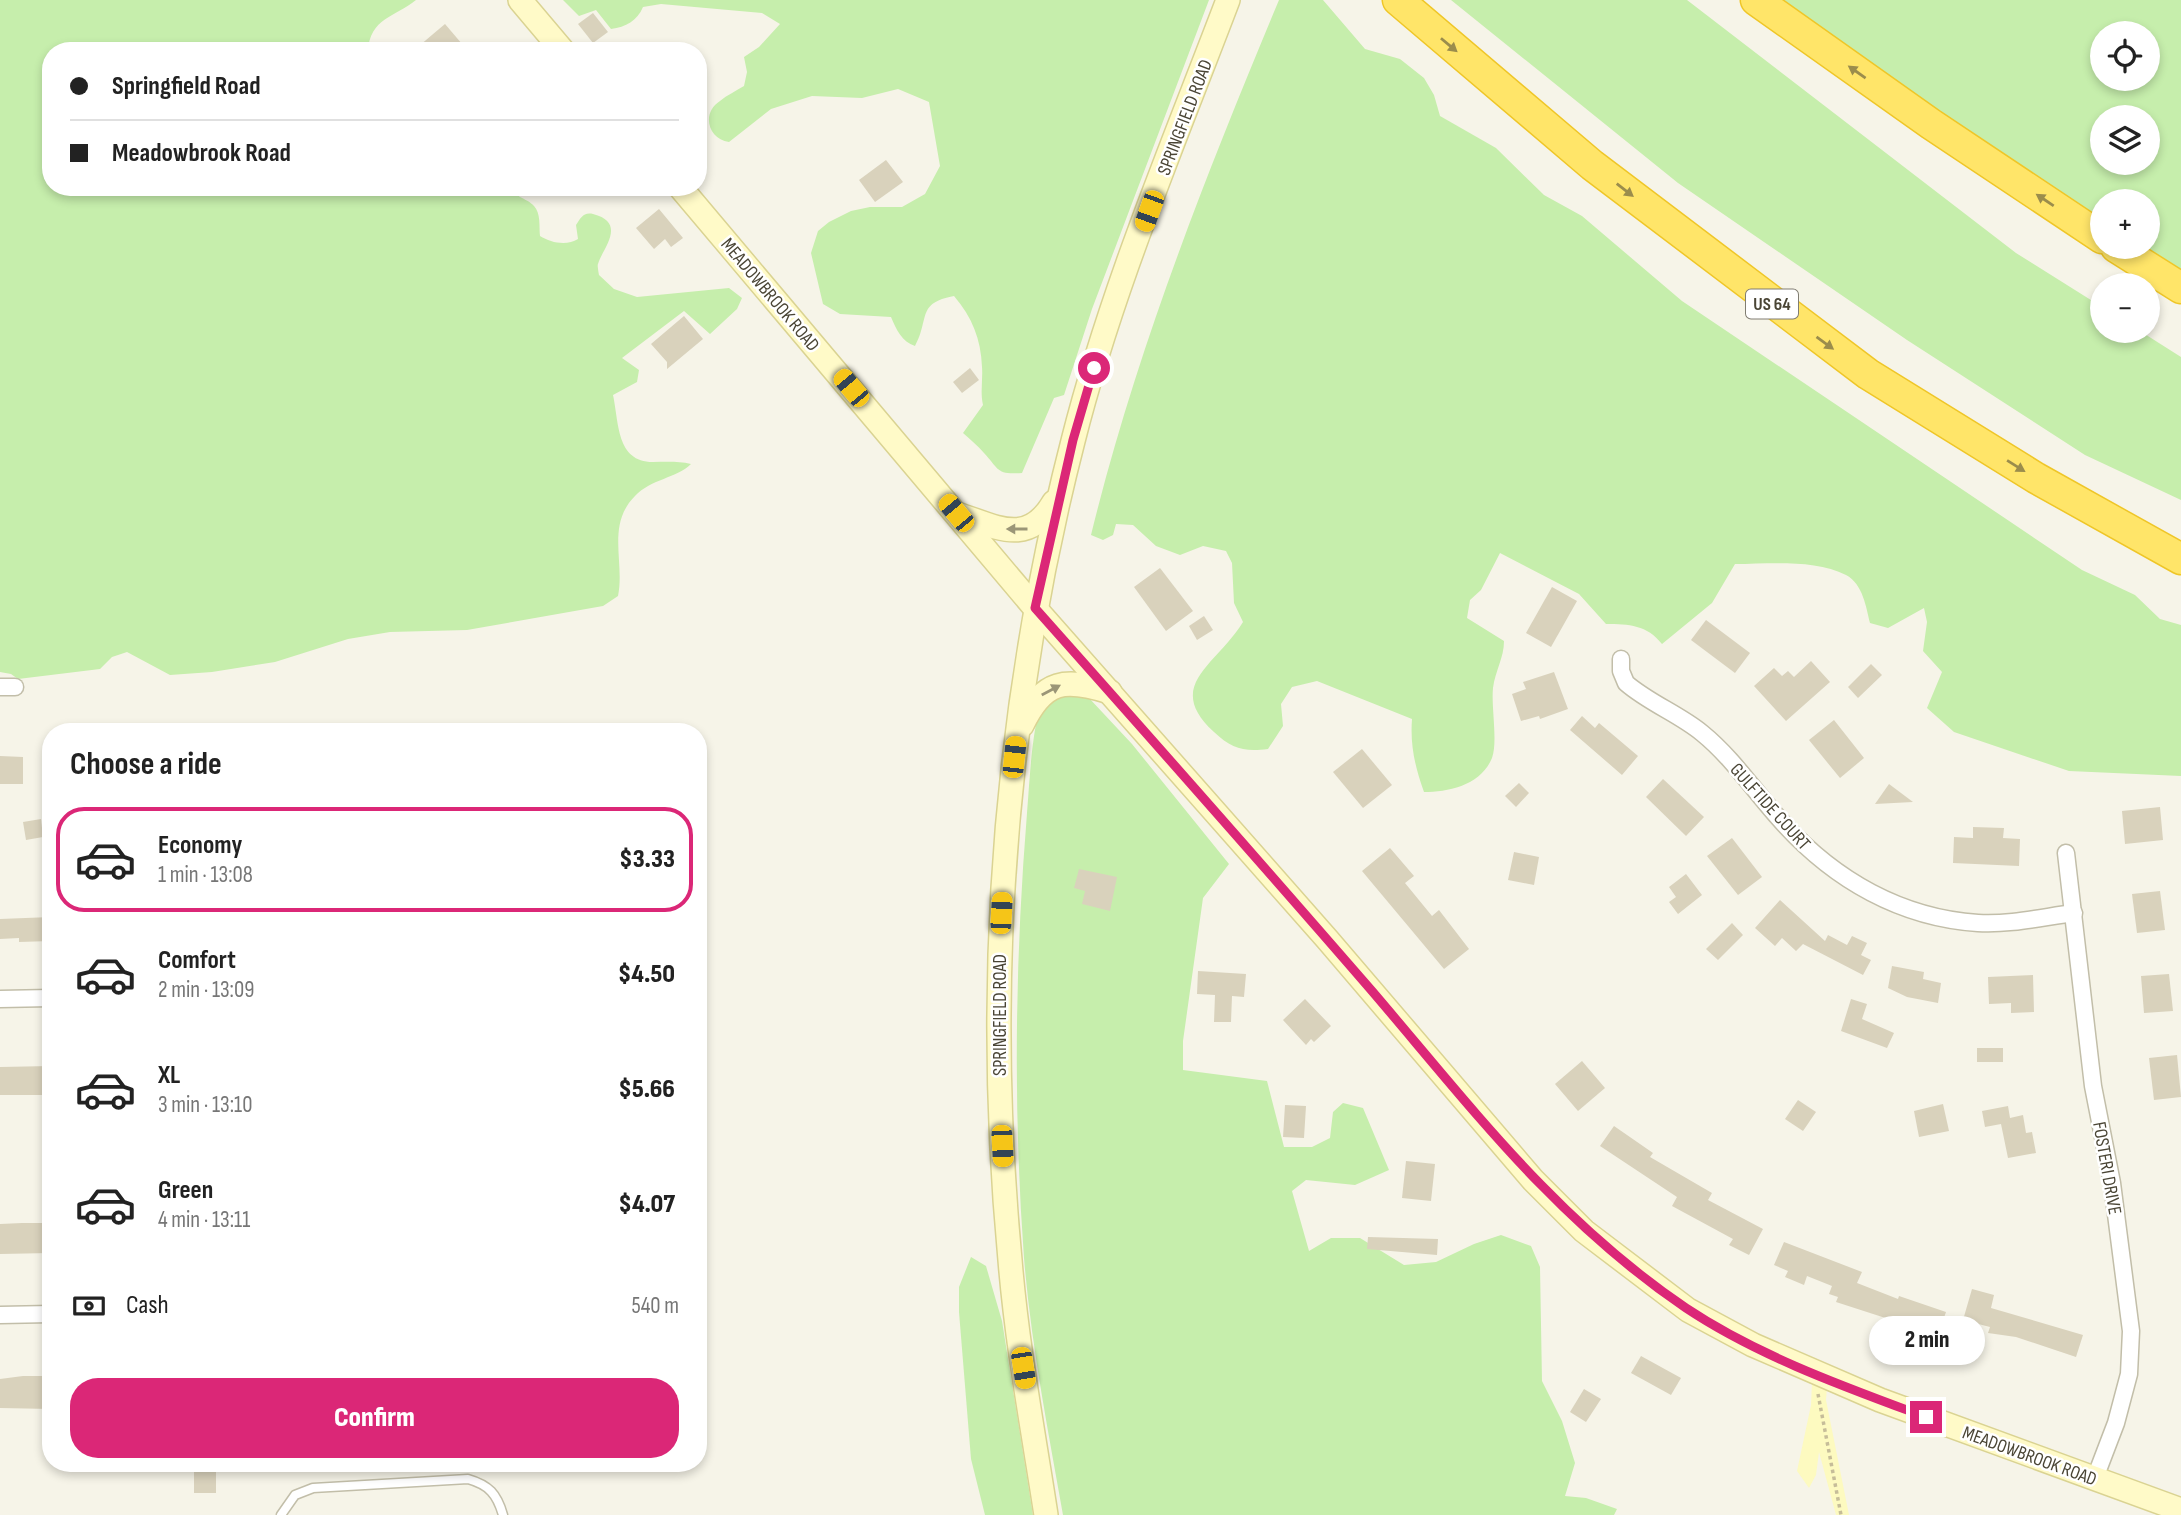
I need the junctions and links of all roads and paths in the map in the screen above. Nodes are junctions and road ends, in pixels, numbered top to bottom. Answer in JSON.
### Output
{"nodes":[{"id":1,"x":520,"y":0,"type":"edge"},
{"id":2,"x":1228,"y":0,"type":"edge"},
{"id":3,"x":1398,"y":0,"type":"edge"},
{"id":4,"x":1756,"y":0,"type":"edge"},
{"id":5,"x":555,"y":42,"type":"edge"},
{"id":6,"x":688,"y":196,"type":"edge"},
{"id":7,"x":2090,"y":230,"type":"edge"},
{"id":8,"x":2135,"y":259,"type":"edge"},
{"id":9,"x":2181,"y":288,"type":"edge"},
{"id":10,"x":1061,"y":491,"type":"junction"},
{"id":11,"x":956,"y":513,"type":"junction"},
{"id":12,"x":2181,"y":558,"type":"edge"},
{"id":13,"x":1035,"y":608,"type":"junction"},
{"id":14,"x":1621,"y":659,"type":"dead end"},
{"id":15,"x":1110,"y":692,"type":"junction"},
{"id":16,"x":1016,"y":739,"type":"junction"},
{"id":17,"x":2066,"y":853,"type":"dead end"},
{"id":18,"x":2074,"y":912,"type":"junction"},
{"id":19,"x":42,"y":998,"type":"edge"},
{"id":20,"x":0,"y":999,"type":"edge"},
{"id":21,"x":42,"y":1314,"type":"edge"},
{"id":22,"x":0,"y":1315,"type":"edge"},
{"id":23,"x":1821,"y":1376,"type":"junction"},
{"id":24,"x":2095,"y":1478,"type":"junction"},
{"id":25,"x":2181,"y":1510,"type":"edge"},
{"id":26,"x":281,"y":1515,"type":"edge"},
{"id":27,"x":503,"y":1515,"type":"edge"},
{"id":28,"x":1046,"y":1515,"type":"edge"},
{"id":29,"x":1841,"y":1515,"type":"edge"}],
"edges":[{"from":1,"to":5,"type":"street"},
{"from":2,"to":10,"type":"street","name":"SPRINGFIELD ROAD"},
{"from":3,"to":12,"type":"highway","number":"US 64","one_way":true},
{"from":7,"to":4,"type":"highway","one_way":true},
{"from":6,"to":11,"type":"street","name":"MEADOWBROOK ROAD"},
{"from":8,"to":9,"type":"highway"},
{"from":10,"to":11,"type":"street","one_way":true},
{"from":10,"to":13,"type":"street","name":"SPRINGFIELD ROAD"},
{"from":11,"to":13,"type":"street","name":"MEADOWBROOK ROAD"},
{"from":13,"to":15,"type":"street","name":"MEADOWBROOK ROAD"},
{"from":13,"to":16,"type":"street","name":"SPRINGFIELD ROAD"},
{"from":14,"to":18,"type":"street","name":"GULFTIDE COURT"},
{"from":16,"to":15,"type":"street","one_way":true},
{"from":15,"to":23,"type":"street","name":"MEADOWBROOK ROAD"},
{"from":16,"to":28,"type":"street","name":"SPRINGFIELD ROAD"},
{"from":17,"to":18,"type":"street","name":"FOSTERI DRIVE"},
{"from":18,"to":24,"type":"street","name":"FOSTERI DRIVE"},
{"from":19,"to":20,"type":"street"},
{"from":21,"to":22,"type":"street"},
{"from":23,"to":24,"type":"street","name":"MEADOWBROOK ROAD"},
{"from":23,"to":29,"type":"path"},
{"from":24,"to":25,"type":"street","name":"MEADOWBROOK ROAD"},
{"from":26,"to":27,"type":"lane"}]}
